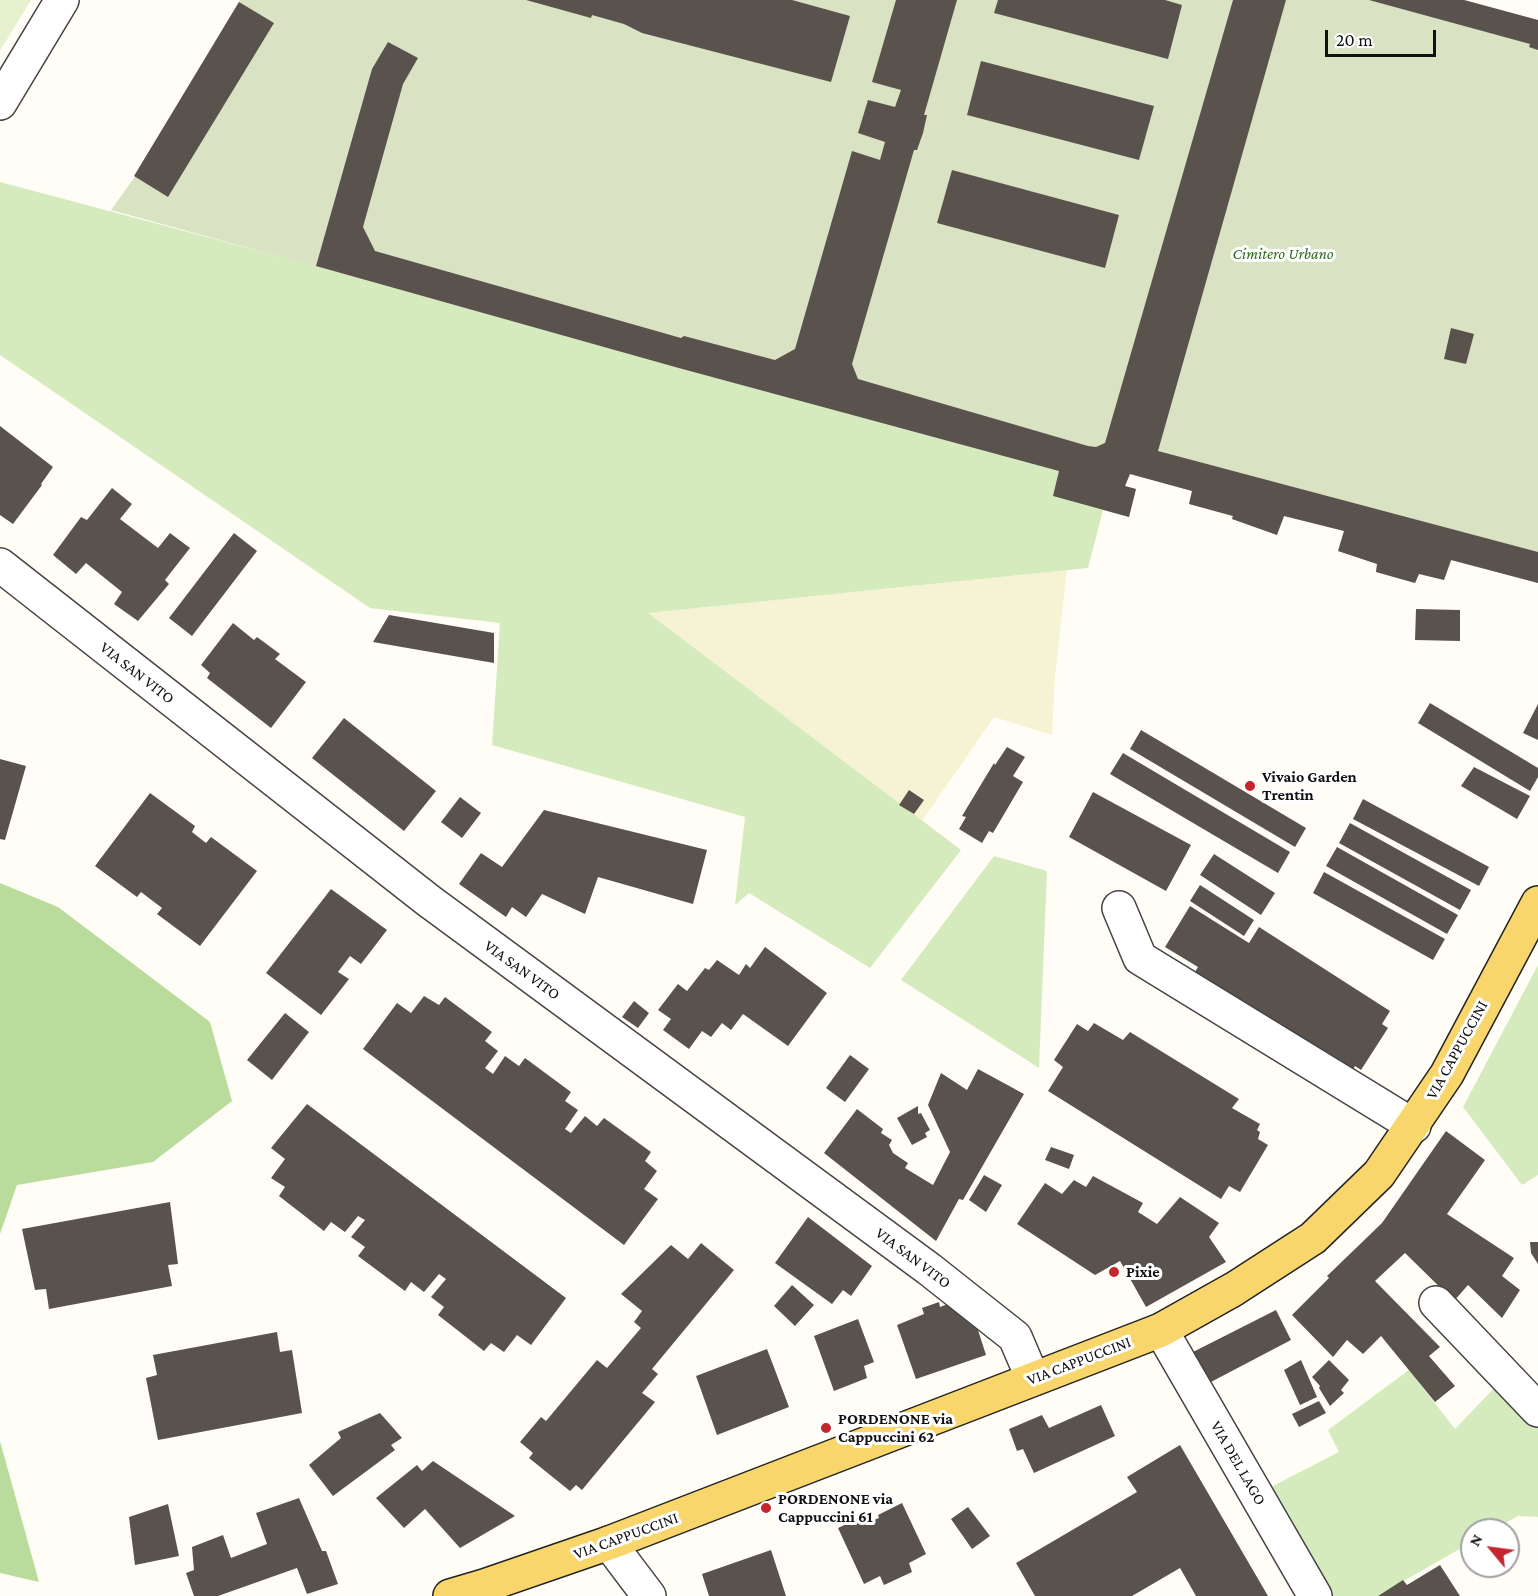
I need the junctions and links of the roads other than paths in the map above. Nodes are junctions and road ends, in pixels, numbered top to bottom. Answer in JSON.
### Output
{"nodes":[{"id":1,"x":62,"y":0,"type":"edge"},
{"id":2,"x":9,"y":67,"type":"edge"},
{"id":3,"x":0,"y":103,"type":"edge"},
{"id":4,"x":0,"y":565,"type":"edge"},
{"id":5,"x":1119,"y":908,"type":"dead end"},
{"id":6,"x":1535,"y":914,"type":"edge"},
{"id":7,"x":1414,"y":1126,"type":"junction"},
{"id":8,"x":1436,"y":1303,"type":"dead end"},
{"id":9,"x":1161,"y":1329,"type":"junction"},
{"id":10,"x":1033,"y":1379,"type":"junction"},
{"id":11,"x":1538,"y":1410,"type":"edge"},
{"id":12,"x":609,"y":1543,"type":"junction"},
{"id":13,"x":450,"y":1596,"type":"edge"},
{"id":14,"x":649,"y":1596,"type":"edge"},
{"id":15,"x":1315,"y":1596,"type":"edge"}],
"edges":[{"from":1,"to":2,"type":"street"},
{"from":2,"to":3,"type":"street"},
{"from":4,"to":10,"type":"street","name":"VIA SAN VITO"},
{"from":5,"to":7,"type":"street"},
{"from":6,"to":7,"type":"main road","name":"VIA CAPPUCCINI"},
{"from":7,"to":9,"type":"main road","name":"VIA CAPPUCCINI"},
{"from":8,"to":11,"type":"street"},
{"from":9,"to":10,"type":"main road","name":"VIA CAPPUCCINI"},
{"from":9,"to":15,"type":"street","name":"VIA DEL LAGO"},
{"from":10,"to":12,"type":"main road","name":"VIA CAPPUCCINI"},
{"from":12,"to":13,"type":"main road","name":"VIA CAPPUCCINI"},
{"from":12,"to":14,"type":"street"}]}
